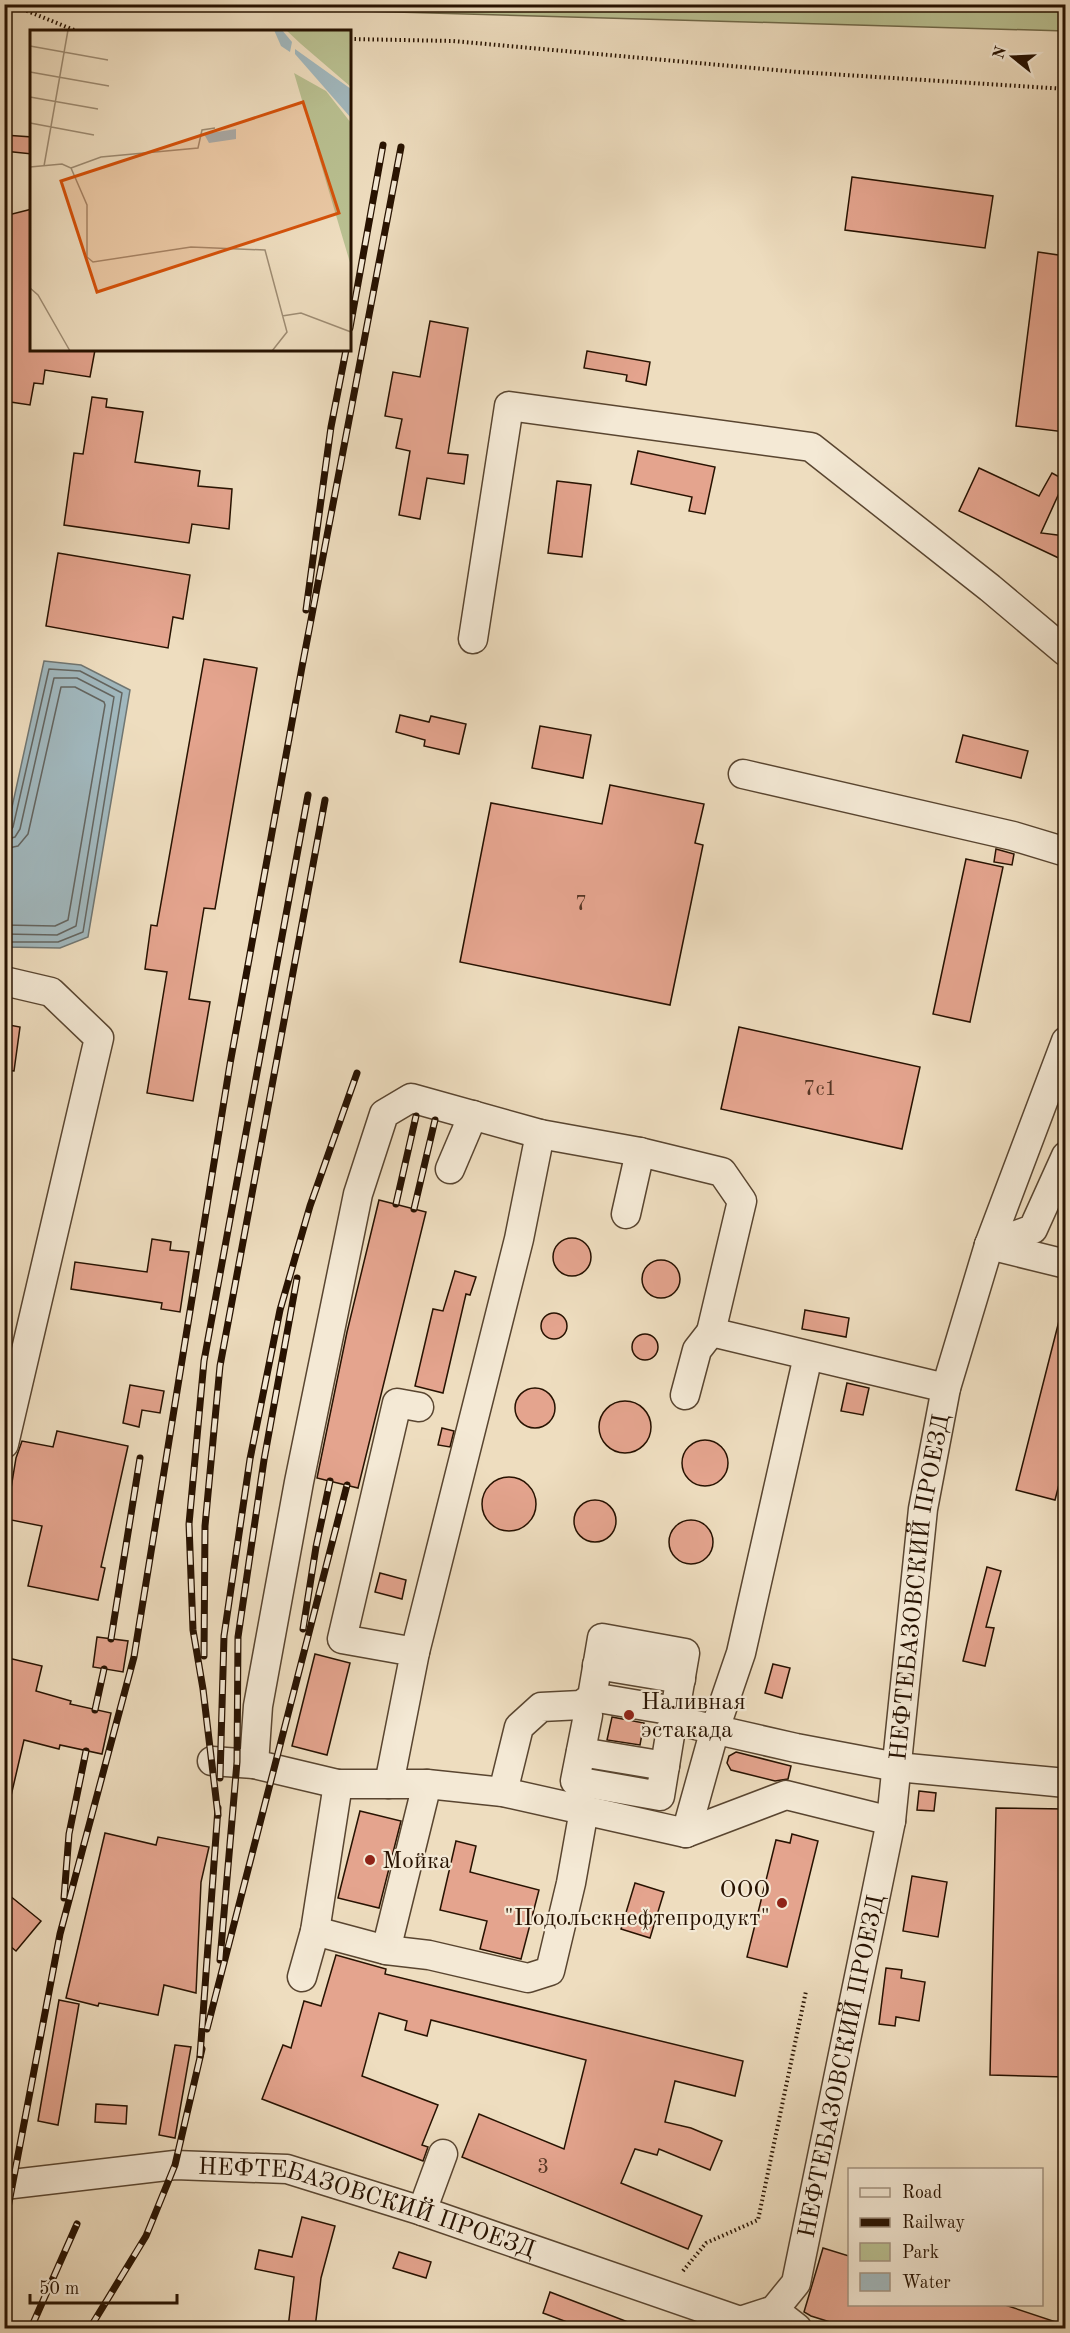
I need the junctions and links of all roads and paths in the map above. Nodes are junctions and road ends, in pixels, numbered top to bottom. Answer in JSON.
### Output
{"nodes":[{"id":1,"x":10,"y":4,"type":"edge"},
{"id":2,"x":74,"y":30,"type":"edge"},
{"id":3,"x":351,"y":39,"type":"edge"},
{"id":4,"x":1065,"y":89,"type":"edge"},
{"id":5,"x":473,"y":639,"type":"dead end"},
{"id":6,"x":1065,"y":652,"type":"edge"},
{"id":7,"x":743,"y":774,"type":"dead end"},
{"id":8,"x":1065,"y":852,"type":"edge"},
{"id":9,"x":4,"y":981,"type":"edge"},
{"id":10,"x":1065,"y":1041,"type":"edge"},
{"id":11,"x":473,"y":1115,"type":"junction"},
{"id":12,"x":540,"y":1134,"type":"junction"},
{"id":13,"x":639,"y":1152,"type":"junction"},
{"id":14,"x":1065,"y":1156,"type":"edge"},
{"id":15,"x":450,"y":1169,"type":"dead end"},
{"id":16,"x":626,"y":1214,"type":"dead end"},
{"id":17,"x":989,"y":1245,"type":"junction"},
{"id":18,"x":1065,"y":1264,"type":"edge"},
{"id":19,"x":711,"y":1332,"type":"junction"},
{"id":20,"x":808,"y":1356,"type":"junction"},
{"id":21,"x":946,"y":1388,"type":"junction"},
{"id":22,"x":685,"y":1395,"type":"dead end"},
{"id":23,"x":419,"y":1407,"type":"dead end"},
{"id":24,"x":4,"y":1444,"type":"edge"},
{"id":25,"x":415,"y":1652,"type":"junction"},
{"id":26,"x":587,"y":1706,"type":"junction"},
{"id":27,"x":676,"y":1721,"type":"junction"},
{"id":28,"x":715,"y":1729,"type":"junction"},
{"id":29,"x":212,"y":1761,"type":"dead end"},
{"id":30,"x":254,"y":1764,"type":"junction"},
{"id":31,"x":897,"y":1767,"type":"junction"},
{"id":32,"x":1065,"y":1783,"type":"edge"},
{"id":33,"x":338,"y":1784,"type":"junction"},
{"id":34,"x":389,"y":1784,"type":"junction"},
{"id":35,"x":427,"y":1784,"type":"junction"},
{"id":36,"x":503,"y":1792,"type":"junction"},
{"id":37,"x":584,"y":1810,"type":"junction"},
{"id":38,"x":891,"y":1821,"type":"junction"},
{"id":39,"x":686,"y":1833,"type":"junction"},
{"id":40,"x":315,"y":1931,"type":"junction"},
{"id":41,"x":386,"y":1950,"type":"junction"},
{"id":42,"x":302,"y":1977,"type":"dead end"},
{"id":43,"x":806,"y":1991,"type":"dead end"},
{"id":44,"x":443,"y":2154,"type":"dead end"},
{"id":45,"x":4,"y":2185,"type":"edge"},
{"id":46,"x":422,"y":2211,"type":"junction"},
{"id":47,"x":683,"y":2271,"type":"dead end"},
{"id":48,"x":774,"y":2319,"type":"edge"},
{"id":49,"x":797,"y":2328,"type":"edge"}],
"edges":[{"from":1,"to":2,"type":"path"},
{"from":3,"to":4,"type":"path"},
{"from":5,"to":6,"type":"street"},
{"from":7,"to":8,"type":"street"},
{"from":9,"to":24,"type":"street"},
{"from":10,"to":17,"type":"street","name":"НЕФТЕБАЗОВСКИЙ ПРОЕЗД"},
{"from":11,"to":12,"type":"street"},
{"from":11,"to":15,"type":"street"},
{"from":11,"to":30,"type":"street"},
{"from":12,"to":13,"type":"street"},
{"from":12,"to":25,"type":"street"},
{"from":13,"to":16,"type":"street"},
{"from":13,"to":19,"type":"street"},
{"from":14,"to":17,"type":"street"},
{"from":17,"to":18,"type":"street"},
{"from":17,"to":21,"type":"street","name":"НЕФТЕБАЗОВСКИЙ ПРОЕЗД"},
{"from":19,"to":20,"type":"street"},
{"from":19,"to":22,"type":"street"},
{"from":20,"to":21,"type":"street"},
{"from":20,"to":28,"type":"street"},
{"from":21,"to":31,"type":"street","name":"НЕФТЕБАЗОВСКИЙ ПРОЕЗД"},
{"from":23,"to":25,"type":"street"},
{"from":25,"to":34,"type":"street"},
{"from":26,"to":27,"type":"street"},
{"from":26,"to":27,"type":"street"},
{"from":26,"to":27,"type":"street"},
{"from":26,"to":36,"type":"street"},
{"from":27,"to":28,"type":"street"},
{"from":28,"to":31,"type":"street"},
{"from":28,"to":39,"type":"street"},
{"from":29,"to":30,"type":"street"},
{"from":30,"to":33,"type":"street"},
{"from":31,"to":32,"type":"street"},
{"from":31,"to":38,"type":"street","name":"НЕФТЕБАЗОВСКИЙ ПРОЕЗД"},
{"from":33,"to":34,"type":"street"},
{"from":33,"to":40,"type":"street"},
{"from":34,"to":35,"type":"street"},
{"from":35,"to":36,"type":"street"},
{"from":35,"to":41,"type":"street"},
{"from":36,"to":37,"type":"street"},
{"from":37,"to":39,"type":"street"},
{"from":37,"to":41,"type":"street"},
{"from":38,"to":39,"type":"street"},
{"from":38,"to":48,"type":"street","name":"НЕФТЕБАЗОВСКИЙ ПРОЕЗД"},
{"from":40,"to":41,"type":"street"},
{"from":40,"to":42,"type":"street"},
{"from":43,"to":47,"type":"path"},
{"from":44,"to":46,"type":"street"},
{"from":45,"to":46,"type":"street","name":"НЕФТЕБАЗОВСКИЙ ПРОЕЗД"},
{"from":46,"to":48,"type":"street","name":"НЕФТЕБАЗОВСКИЙ ПРОЕЗД"},
{"from":48,"to":49,"type":"street"}]}
